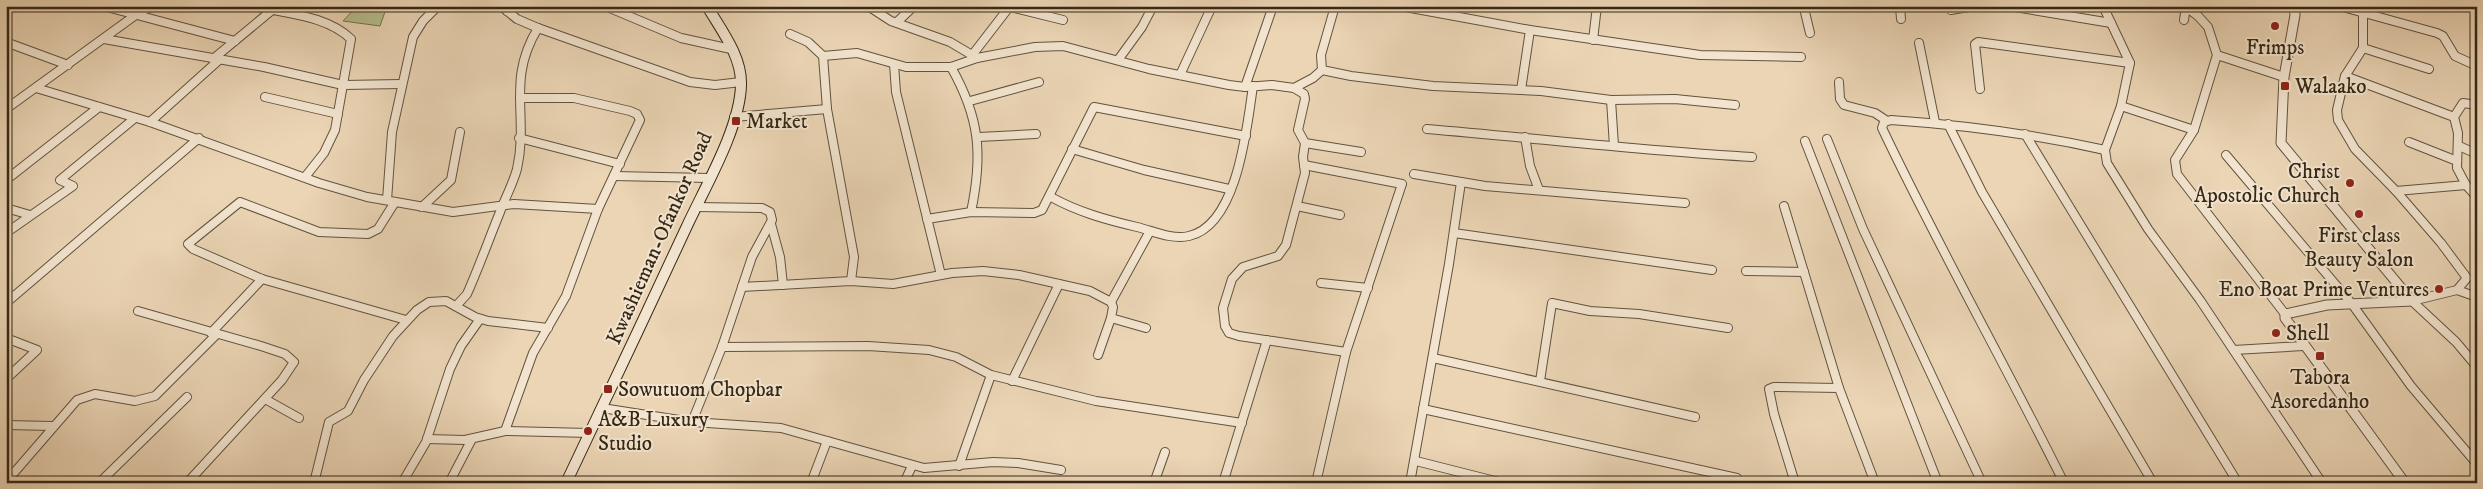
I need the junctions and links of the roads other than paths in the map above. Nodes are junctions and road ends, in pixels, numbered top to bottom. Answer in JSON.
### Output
{"nodes":[{"id":1,"x":103,"y":6,"type":"edge"},
{"id":2,"x":152,"y":6,"type":"edge"},
{"id":3,"x":254,"y":6,"type":"edge"},
{"id":4,"x":438,"y":6,"type":"edge"},
{"id":5,"x":501,"y":6,"type":"edge"},
{"id":6,"x":516,"y":6,"type":"edge"},
{"id":7,"x":605,"y":6,"type":"edge"},
{"id":8,"x":707,"y":6,"type":"edge"},
{"id":9,"x":868,"y":6,"type":"edge"},
{"id":10,"x":914,"y":6,"type":"edge"},
{"id":11,"x":1010,"y":6,"type":"edge"},
{"id":12,"x":1153,"y":6,"type":"edge"},
{"id":13,"x":1212,"y":6,"type":"edge"},
{"id":14,"x":1273,"y":6,"type":"edge"},
{"id":15,"x":1335,"y":6,"type":"edge"},
{"id":16,"x":1400,"y":6,"type":"edge"},
{"id":17,"x":1597,"y":6,"type":"edge"},
{"id":18,"x":1793,"y":6,"type":"edge"},
{"id":19,"x":1835,"y":6,"type":"edge"},
{"id":20,"x":1900,"y":6,"type":"edge"},
{"id":21,"x":1974,"y":6,"type":"edge"},
{"id":22,"x":2009,"y":6,"type":"edge"},
{"id":23,"x":2104,"y":6,"type":"edge"},
{"id":24,"x":2294,"y":6,"type":"edge"},
{"id":25,"x":2339,"y":6,"type":"edge"},
{"id":26,"x":1408,"y":7,"type":"edge"},
{"id":27,"x":2186,"y":7,"type":"edge"},
{"id":28,"x":1804,"y":8,"type":"junction"},
{"id":29,"x":2363,"y":9,"type":"edge"},
{"id":30,"x":1951,"y":10,"type":"dead end"},
{"id":31,"x":271,"y":11,"type":"junction"},
{"id":32,"x":507,"y":12,"type":"junction"},
{"id":33,"x":137,"y":14,"type":"junction"},
{"id":34,"x":1900,"y":18,"type":"dead end"},
{"id":35,"x":1063,"y":20,"type":"dead end"},
{"id":36,"x":2184,"y":20,"type":"dead end"},
{"id":37,"x":897,"y":22,"type":"junction"},
{"id":38,"x":2111,"y":23,"type":"junction"},
{"id":39,"x":538,"y":28,"type":"junction"},
{"id":40,"x":1530,"y":30,"type":"junction"},
{"id":41,"x":1810,"y":32,"type":"dead end"},
{"id":42,"x":790,"y":34,"type":"dead end"},
{"id":43,"x":104,"y":39,"type":"junction"},
{"id":44,"x":1593,"y":40,"type":"junction"},
{"id":45,"x":235,"y":41,"type":"junction"},
{"id":46,"x":1919,"y":43,"type":"dead end"},
{"id":47,"x":11,"y":44,"type":"dead end"},
{"id":48,"x":2363,"y":48,"type":"junction"},
{"id":49,"x":731,"y":50,"type":"junction"},
{"id":50,"x":2217,"y":55,"type":"junction"},
{"id":51,"x":823,"y":56,"type":"junction"},
{"id":52,"x":975,"y":56,"type":"junction"},
{"id":53,"x":1800,"y":57,"type":"dead end"},
{"id":54,"x":216,"y":59,"type":"junction"},
{"id":55,"x":1118,"y":60,"type":"junction"},
{"id":56,"x":2130,"y":62,"type":"junction"},
{"id":57,"x":894,"y":64,"type":"junction"},
{"id":58,"x":68,"y":65,"type":"junction"},
{"id":59,"x":2477,"y":66,"type":"edge"},
{"id":60,"x":951,"y":67,"type":"junction"},
{"id":61,"x":2429,"y":68,"type":"dead end"},
{"id":62,"x":1322,"y":70,"type":"junction"},
{"id":63,"x":1180,"y":75,"type":"junction"},
{"id":64,"x":2345,"y":76,"type":"junction"},
{"id":65,"x":2284,"y":77,"type":"junction"},
{"id":66,"x":741,"y":82,"type":"junction"},
{"id":67,"x":1039,"y":82,"type":"dead end"},
{"id":68,"x":1838,"y":82,"type":"dead end"},
{"id":69,"x":401,"y":84,"type":"junction"},
{"id":70,"x":343,"y":85,"type":"junction"},
{"id":71,"x":1249,"y":87,"type":"junction"},
{"id":72,"x":36,"y":88,"type":"junction"},
{"id":73,"x":1294,"y":88,"type":"junction"},
{"id":74,"x":1980,"y":89,"type":"dead end"},
{"id":75,"x":1521,"y":90,"type":"junction"},
{"id":76,"x":265,"y":96,"type":"dead end"},
{"id":77,"x":520,"y":98,"type":"junction"},
{"id":78,"x":1611,"y":100,"type":"junction"},
{"id":79,"x":970,"y":101,"type":"junction"},
{"id":80,"x":1735,"y":105,"type":"dead end"},
{"id":81,"x":2477,"y":105,"type":"edge"},
{"id":82,"x":2121,"y":106,"type":"junction"},
{"id":83,"x":100,"y":107,"type":"junction"},
{"id":84,"x":827,"y":108,"type":"junction"},
{"id":85,"x":6,"y":109,"type":"edge"},
{"id":86,"x":338,"y":114,"type":"junction"},
{"id":87,"x":734,"y":117,"type":"junction"},
{"id":88,"x":2454,"y":117,"type":"junction"},
{"id":89,"x":135,"y":118,"type":"junction"},
{"id":90,"x":1886,"y":121,"type":"junction"},
{"id":91,"x":150,"y":122,"type":"junction"},
{"id":92,"x":1935,"y":122,"type":"junction"},
{"id":93,"x":1948,"y":124,"type":"junction"},
{"id":94,"x":1427,"y":129,"type":"dead end"},
{"id":95,"x":2194,"y":130,"type":"junction"},
{"id":96,"x":460,"y":132,"type":"dead end"},
{"id":97,"x":1036,"y":134,"type":"dead end"},
{"id":98,"x":2025,"y":134,"type":"junction"},
{"id":99,"x":979,"y":136,"type":"junction"},
{"id":100,"x":1246,"y":136,"type":"junction"},
{"id":101,"x":1525,"y":137,"type":"junction"},
{"id":102,"x":199,"y":138,"type":"junction"},
{"id":103,"x":520,"y":138,"type":"junction"},
{"id":104,"x":1827,"y":139,"type":"dead end"},
{"id":105,"x":1805,"y":141,"type":"dead end"},
{"id":106,"x":2410,"y":142,"type":"dead end"},
{"id":107,"x":1305,"y":143,"type":"junction"},
{"id":108,"x":1614,"y":146,"type":"junction"},
{"id":109,"x":2459,"y":146,"type":"junction"},
{"id":110,"x":1072,"y":149,"type":"junction"},
{"id":111,"x":2105,"y":150,"type":"junction"},
{"id":112,"x":1361,"y":152,"type":"dead end"},
{"id":113,"x":2477,"y":154,"type":"edge"},
{"id":114,"x":2226,"y":155,"type":"dead end"},
{"id":115,"x":1752,"y":157,"type":"dead end"},
{"id":116,"x":2457,"y":161,"type":"junction"},
{"id":117,"x":620,"y":164,"type":"junction"},
{"id":118,"x":1304,"y":165,"type":"junction"},
{"id":119,"x":1414,"y":174,"type":"dead end"},
{"id":120,"x":614,"y":176,"type":"junction"},
{"id":121,"x":305,"y":178,"type":"junction"},
{"id":122,"x":709,"y":178,"type":"junction"},
{"id":123,"x":6,"y":180,"type":"edge"},
{"id":124,"x":1461,"y":182,"type":"junction"},
{"id":125,"x":2466,"y":185,"type":"junction"},
{"id":126,"x":1229,"y":189,"type":"junction"},
{"id":127,"x":1539,"y":190,"type":"junction"},
{"id":128,"x":2396,"y":192,"type":"junction"},
{"id":129,"x":1050,"y":197,"type":"junction"},
{"id":130,"x":2477,"y":197,"type":"edge"},
{"id":131,"x":391,"y":201,"type":"junction"},
{"id":132,"x":1685,"y":203,"type":"dead end"},
{"id":133,"x":502,"y":206,"type":"junction"},
{"id":134,"x":1297,"y":206,"type":"junction"},
{"id":135,"x":1784,"y":206,"type":"dead end"},
{"id":136,"x":422,"y":207,"type":"junction"},
{"id":137,"x":696,"y":207,"type":"junction"},
{"id":138,"x":6,"y":208,"type":"edge"},
{"id":139,"x":598,"y":208,"type":"junction"},
{"id":140,"x":971,"y":212,"type":"junction"},
{"id":141,"x":30,"y":215,"type":"junction"},
{"id":142,"x":1340,"y":215,"type":"dead end"},
{"id":143,"x":927,"y":219,"type":"junction"},
{"id":144,"x":771,"y":224,"type":"junction"},
{"id":145,"x":1150,"y":231,"type":"junction"},
{"id":146,"x":6,"y":233,"type":"edge"},
{"id":147,"x":1454,"y":233,"type":"junction"},
{"id":148,"x":1712,"y":270,"type":"dead end"},
{"id":149,"x":1746,"y":271,"type":"dead end"},
{"id":150,"x":1804,"y":272,"type":"junction"},
{"id":151,"x":942,"y":275,"type":"junction"},
{"id":152,"x":262,"y":279,"type":"junction"},
{"id":153,"x":851,"y":281,"type":"junction"},
{"id":154,"x":1321,"y":283,"type":"dead end"},
{"id":155,"x":1059,"y":284,"type":"junction"},
{"id":156,"x":783,"y":285,"type":"junction"},
{"id":157,"x":742,"y":287,"type":"junction"},
{"id":158,"x":1368,"y":288,"type":"junction"},
{"id":159,"x":2457,"y":290,"type":"junction"},
{"id":160,"x":2477,"y":297,"type":"edge"},
{"id":161,"x":2412,"y":301,"type":"junction"},
{"id":162,"x":1111,"y":302,"type":"junction"},
{"id":163,"x":6,"y":303,"type":"edge"},
{"id":164,"x":2352,"y":304,"type":"junction"},
{"id":165,"x":457,"y":306,"type":"junction"},
{"id":166,"x":138,"y":311,"type":"dead end"},
{"id":167,"x":2285,"y":314,"type":"junction"},
{"id":168,"x":1111,"y":318,"type":"junction"},
{"id":169,"x":480,"y":319,"type":"junction"},
{"id":170,"x":406,"y":320,"type":"junction"},
{"id":171,"x":548,"y":328,"type":"junction"},
{"id":172,"x":1146,"y":328,"type":"dead end"},
{"id":173,"x":1728,"y":328,"type":"dead end"},
{"id":174,"x":213,"y":334,"type":"junction"},
{"id":175,"x":6,"y":338,"type":"edge"},
{"id":176,"x":1267,"y":340,"type":"junction"},
{"id":177,"x":2303,"y":346,"type":"junction"},
{"id":178,"x":722,"y":347,"type":"junction"},
{"id":179,"x":2234,"y":350,"type":"junction"},
{"id":180,"x":1346,"y":352,"type":"junction"},
{"id":181,"x":1098,"y":355,"type":"dead end"},
{"id":182,"x":1433,"y":358,"type":"junction"},
{"id":183,"x":2477,"y":367,"type":"edge"},
{"id":184,"x":991,"y":375,"type":"junction"},
{"id":185,"x":6,"y":379,"type":"edge"},
{"id":186,"x":1012,"y":381,"type":"junction"},
{"id":187,"x":1540,"y":381,"type":"junction"},
{"id":188,"x":1839,"y":388,"type":"junction"},
{"id":189,"x":187,"y":397,"type":"dead end"},
{"id":190,"x":264,"y":399,"type":"junction"},
{"id":191,"x":602,"y":408,"type":"junction"},
{"id":192,"x":1423,"y":408,"type":"junction"},
{"id":193,"x":1695,"y":417,"type":"dead end"},
{"id":194,"x":299,"y":418,"type":"dead end"},
{"id":195,"x":692,"y":422,"type":"junction"},
{"id":196,"x":1242,"y":423,"type":"junction"},
{"id":197,"x":6,"y":425,"type":"edge"},
{"id":198,"x":52,"y":426,"type":"junction"},
{"id":199,"x":505,"y":431,"type":"junction"},
{"id":200,"x":590,"y":433,"type":"junction"},
{"id":201,"x":427,"y":439,"type":"junction"},
{"id":202,"x":472,"y":439,"type":"junction"},
{"id":203,"x":827,"y":441,"type":"junction"},
{"id":204,"x":1165,"y":452,"type":"dead end"},
{"id":205,"x":1416,"y":461,"type":"junction"},
{"id":206,"x":2477,"y":464,"type":"edge"},
{"id":207,"x":912,"y":466,"type":"junction"},
{"id":208,"x":958,"y":466,"type":"junction"},
{"id":209,"x":1061,"y":470,"type":"dead end"},
{"id":210,"x":1737,"y":478,"type":"dead end"},
{"id":211,"x":6,"y":482,"type":"edge"},
{"id":212,"x":566,"y":482,"type":"edge"},
{"id":213,"x":99,"y":483,"type":"edge"},
{"id":214,"x":187,"y":483,"type":"edge"},
{"id":215,"x":314,"y":483,"type":"edge"},
{"id":216,"x":402,"y":483,"type":"edge"},
{"id":217,"x":449,"y":483,"type":"edge"},
{"id":218,"x":571,"y":483,"type":"edge"},
{"id":219,"x":811,"y":483,"type":"edge"},
{"id":220,"x":904,"y":483,"type":"edge"},
{"id":221,"x":1154,"y":483,"type":"edge"},
{"id":222,"x":1223,"y":483,"type":"edge"},
{"id":223,"x":1316,"y":483,"type":"edge"},
{"id":224,"x":1410,"y":483,"type":"edge"},
{"id":225,"x":1503,"y":483,"type":"edge"},
{"id":226,"x":1795,"y":483,"type":"edge"},
{"id":227,"x":1875,"y":483,"type":"edge"},
{"id":228,"x":1938,"y":483,"type":"edge"},
{"id":229,"x":1982,"y":483,"type":"edge"},
{"id":230,"x":2064,"y":483,"type":"edge"},
{"id":231,"x":2153,"y":483,"type":"edge"},
{"id":232,"x":2238,"y":483,"type":"edge"},
{"id":233,"x":2322,"y":483,"type":"edge"},
{"id":234,"x":2404,"y":483,"type":"edge"}],
"edges":[{"from":1,"to":33,"type":"street"},
{"from":2,"to":33,"type":"street"},
{"from":3,"to":31,"type":"street"},
{"from":4,"to":69,"type":"street"},
{"from":5,"to":32,"type":"street"},
{"from":6,"to":32,"type":"street"},
{"from":7,"to":49,"type":"street"},
{"from":8,"to":49,"type":"main road","name":"Kwashieman-Ofankor Road"},
{"from":9,"to":37,"type":"street"},
{"from":10,"to":37,"type":"street"},
{"from":11,"to":35,"type":"street"},
{"from":11,"to":52,"type":"street"},
{"from":12,"to":55,"type":"street"},
{"from":13,"to":63,"type":"street"},
{"from":14,"to":71,"type":"street"},
{"from":15,"to":62,"type":"street"},
{"from":16,"to":26,"type":"street"},
{"from":17,"to":44,"type":"street"},
{"from":18,"to":28,"type":"street"},
{"from":19,"to":28,"type":"street"},
{"from":20,"to":34,"type":"street"},
{"from":21,"to":30,"type":"street"},
{"from":22,"to":38,"type":"street"},
{"from":23,"to":38,"type":"street"},
{"from":24,"to":65,"type":"street"},
{"from":25,"to":29,"type":"street"},
{"from":26,"to":40,"type":"street"},
{"from":27,"to":36,"type":"street"},
{"from":27,"to":50,"type":"street"},
{"from":28,"to":41,"type":"street"},
{"from":29,"to":48,"type":"street"},
{"from":29,"to":59,"type":"street"},
{"from":31,"to":45,"type":"street"},
{"from":31,"to":70,"type":"street"},
{"from":32,"to":39,"type":"street"},
{"from":33,"to":43,"type":"street"},
{"from":33,"to":45,"type":"street"},
{"from":37,"to":52,"type":"street"},
{"from":38,"to":56,"type":"street"},
{"from":39,"to":66,"type":"street"},
{"from":39,"to":77,"type":"street"},
{"from":40,"to":44,"type":"street"},
{"from":40,"to":75,"type":"street"},
{"from":42,"to":51,"type":"street"},
{"from":43,"to":54,"type":"street"},
{"from":43,"to":58,"type":"street"},
{"from":44,"to":53,"type":"street"},
{"from":45,"to":54,"type":"street"},
{"from":46,"to":92,"type":"street"},
{"from":47,"to":58,"type":"street"},
{"from":48,"to":61,"type":"street"},
{"from":48,"to":64,"type":"street"},
{"from":49,"to":66,"type":"main road","name":"Kwashieman-Ofankor Road"},
{"from":50,"to":65,"type":"street"},
{"from":50,"to":95,"type":"street"},
{"from":51,"to":57,"type":"street"},
{"from":51,"to":84,"type":"street"},
{"from":52,"to":55,"type":"street"},
{"from":52,"to":60,"type":"street"},
{"from":54,"to":70,"type":"street"},
{"from":54,"to":91,"type":"street"},
{"from":55,"to":63,"type":"street"},
{"from":56,"to":74,"type":"street"},
{"from":56,"to":82,"type":"street"},
{"from":57,"to":60,"type":"street"},
{"from":57,"to":143,"type":"street"},
{"from":58,"to":72,"type":"street"},
{"from":60,"to":79,"type":"street"},
{"from":62,"to":73,"type":"street"},
{"from":62,"to":75,"type":"street"},
{"from":63,"to":71,"type":"street"},
{"from":64,"to":88,"type":"street"},
{"from":64,"to":128,"type":"street"},
{"from":65,"to":161,"type":"street"},
{"from":66,"to":87,"type":"main road","name":"Kwashieman-Ofankor Road"},
{"from":67,"to":79,"type":"street"},
{"from":68,"to":90,"type":"street"},
{"from":69,"to":70,"type":"street"},
{"from":69,"to":131,"type":"street"},
{"from":70,"to":86,"type":"street"},
{"from":71,"to":73,"type":"street"},
{"from":71,"to":100,"type":"street"},
{"from":72,"to":83,"type":"street"},
{"from":72,"to":85,"type":"street"},
{"from":73,"to":107,"type":"street"},
{"from":75,"to":78,"type":"street"},
{"from":76,"to":86,"type":"street"},
{"from":77,"to":103,"type":"street"},
{"from":77,"to":117,"type":"street"},
{"from":78,"to":80,"type":"street"},
{"from":78,"to":108,"type":"street"},
{"from":79,"to":99,"type":"street"},
{"from":81,"to":88,"type":"street"},
{"from":82,"to":95,"type":"street"},
{"from":82,"to":111,"type":"street"},
{"from":83,"to":89,"type":"street"},
{"from":83,"to":123,"type":"street"},
{"from":84,"to":87,"type":"street"},
{"from":84,"to":153,"type":"street"},
{"from":86,"to":121,"type":"street"},
{"from":87,"to":122,"type":"main road","name":"Kwashieman-Ofankor Road"},
{"from":88,"to":109,"type":"street"},
{"from":89,"to":91,"type":"street"},
{"from":89,"to":141,"type":"street"},
{"from":90,"to":92,"type":"street"},
{"from":90,"to":230,"type":"street"},
{"from":91,"to":102,"type":"street"},
{"from":92,"to":93,"type":"street"},
{"from":93,"to":98,"type":"street"},
{"from":93,"to":231,"type":"street"},
{"from":94,"to":101,"type":"street"},
{"from":95,"to":167,"type":"street"},
{"from":96,"to":136,"type":"street"},
{"from":97,"to":99,"type":"street"},
{"from":98,"to":111,"type":"street"},
{"from":98,"to":232,"type":"street"},
{"from":99,"to":140,"type":"street"},
{"from":100,"to":110,"type":"street"},
{"from":100,"to":126,"type":"street"},
{"from":101,"to":108,"type":"street"},
{"from":101,"to":127,"type":"street"},
{"from":102,"to":121,"type":"street"},
{"from":102,"to":163,"type":"street"},
{"from":103,"to":117,"type":"street"},
{"from":103,"to":133,"type":"street"},
{"from":104,"to":229,"type":"street"},
{"from":105,"to":228,"type":"street"},
{"from":106,"to":116,"type":"street"},
{"from":107,"to":112,"type":"street"},
{"from":107,"to":118,"type":"street"},
{"from":108,"to":115,"type":"street"},
{"from":109,"to":113,"type":"street"},
{"from":109,"to":116,"type":"street"},
{"from":110,"to":126,"type":"street"},
{"from":110,"to":129,"type":"street"},
{"from":111,"to":179,"type":"street"},
{"from":114,"to":164,"type":"street"},
{"from":116,"to":125,"type":"street"},
{"from":117,"to":120,"type":"street"},
{"from":118,"to":134,"type":"street"},
{"from":118,"to":158,"type":"street"},
{"from":119,"to":124,"type":"street"},
{"from":120,"to":122,"type":"street"},
{"from":120,"to":139,"type":"street"},
{"from":121,"to":131,"type":"street"},
{"from":122,"to":137,"type":"main road","name":"Kwashieman-Ofankor Road"},
{"from":124,"to":127,"type":"street"},
{"from":124,"to":147,"type":"street"},
{"from":125,"to":128,"type":"street"},
{"from":125,"to":130,"type":"street"},
{"from":126,"to":145,"type":"street"},
{"from":127,"to":132,"type":"street"},
{"from":128,"to":159,"type":"street"},
{"from":129,"to":140,"type":"street"},
{"from":129,"to":145,"type":"street"},
{"from":131,"to":136,"type":"street"},
{"from":131,"to":152,"type":"street"},
{"from":133,"to":136,"type":"street"},
{"from":133,"to":139,"type":"street"},
{"from":133,"to":165,"type":"street"},
{"from":134,"to":142,"type":"street"},
{"from":134,"to":176,"type":"street"},
{"from":135,"to":150,"type":"street"},
{"from":137,"to":144,"type":"street"},
{"from":137,"to":191,"type":"main road","name":"Kwashieman-Ofankor Road"},
{"from":138,"to":141,"type":"street"},
{"from":139,"to":171,"type":"street"},
{"from":140,"to":143,"type":"street"},
{"from":141,"to":146,"type":"street"},
{"from":143,"to":151,"type":"street"},
{"from":144,"to":156,"type":"street"},
{"from":144,"to":157,"type":"street"},
{"from":145,"to":162,"type":"street"},
{"from":147,"to":148,"type":"street"},
{"from":147,"to":182,"type":"street"},
{"from":149,"to":150,"type":"street"},
{"from":150,"to":188,"type":"street"},
{"from":151,"to":153,"type":"street"},
{"from":151,"to":155,"type":"street"},
{"from":152,"to":170,"type":"street"},
{"from":152,"to":174,"type":"street"},
{"from":153,"to":156,"type":"street"},
{"from":154,"to":158,"type":"street"},
{"from":155,"to":162,"type":"street"},
{"from":155,"to":186,"type":"street"},
{"from":156,"to":157,"type":"street"},
{"from":157,"to":178,"type":"street"},
{"from":158,"to":180,"type":"street"},
{"from":159,"to":160,"type":"street"},
{"from":159,"to":161,"type":"street"},
{"from":161,"to":164,"type":"street"},
{"from":161,"to":183,"type":"street"},
{"from":162,"to":168,"type":"street"},
{"from":164,"to":167,"type":"street"},
{"from":164,"to":206,"type":"street"},
{"from":165,"to":169,"type":"street"},
{"from":165,"to":170,"type":"street"},
{"from":166,"to":174,"type":"street"},
{"from":167,"to":177,"type":"street"},
{"from":168,"to":172,"type":"street"},
{"from":168,"to":181,"type":"street"},
{"from":169,"to":171,"type":"street"},
{"from":169,"to":201,"type":"street"},
{"from":170,"to":215,"type":"street"},
{"from":171,"to":199,"type":"street"},
{"from":173,"to":187,"type":"street"},
{"from":174,"to":190,"type":"street"},
{"from":174,"to":198,"type":"street"},
{"from":175,"to":185,"type":"street"},
{"from":176,"to":180,"type":"street"},
{"from":176,"to":196,"type":"street"},
{"from":177,"to":179,"type":"street"},
{"from":177,"to":234,"type":"street"},
{"from":178,"to":184,"type":"street"},
{"from":178,"to":195,"type":"street"},
{"from":179,"to":233,"type":"street"},
{"from":180,"to":223,"type":"street"},
{"from":182,"to":187,"type":"street"},
{"from":182,"to":192,"type":"street"},
{"from":184,"to":186,"type":"street"},
{"from":184,"to":208,"type":"street"},
{"from":186,"to":196,"type":"street"},
{"from":187,"to":193,"type":"street"},
{"from":188,"to":226,"type":"street"},
{"from":188,"to":227,"type":"street"},
{"from":189,"to":213,"type":"street"},
{"from":190,"to":194,"type":"street"},
{"from":190,"to":214,"type":"street"},
{"from":191,"to":195,"type":"street"},
{"from":191,"to":200,"type":"main road","name":"Kwashieman-Ofankor Road"},
{"from":192,"to":205,"type":"street"},
{"from":192,"to":210,"type":"street"},
{"from":195,"to":203,"type":"street"},
{"from":196,"to":222,"type":"street"},
{"from":197,"to":198,"type":"street"},
{"from":198,"to":211,"type":"street"},
{"from":199,"to":200,"type":"street"},
{"from":199,"to":202,"type":"street"},
{"from":200,"to":212,"type":"main road","name":"Kwashieman-Ofankor Road"},
{"from":201,"to":202,"type":"street"},
{"from":201,"to":216,"type":"street"},
{"from":202,"to":217,"type":"street"},
{"from":203,"to":207,"type":"street"},
{"from":203,"to":219,"type":"street"},
{"from":204,"to":221,"type":"street"},
{"from":205,"to":224,"type":"street"},
{"from":205,"to":225,"type":"street"},
{"from":207,"to":208,"type":"street"},
{"from":207,"to":220,"type":"street"},
{"from":208,"to":209,"type":"street"},
{"from":212,"to":218,"type":"street"}]}
